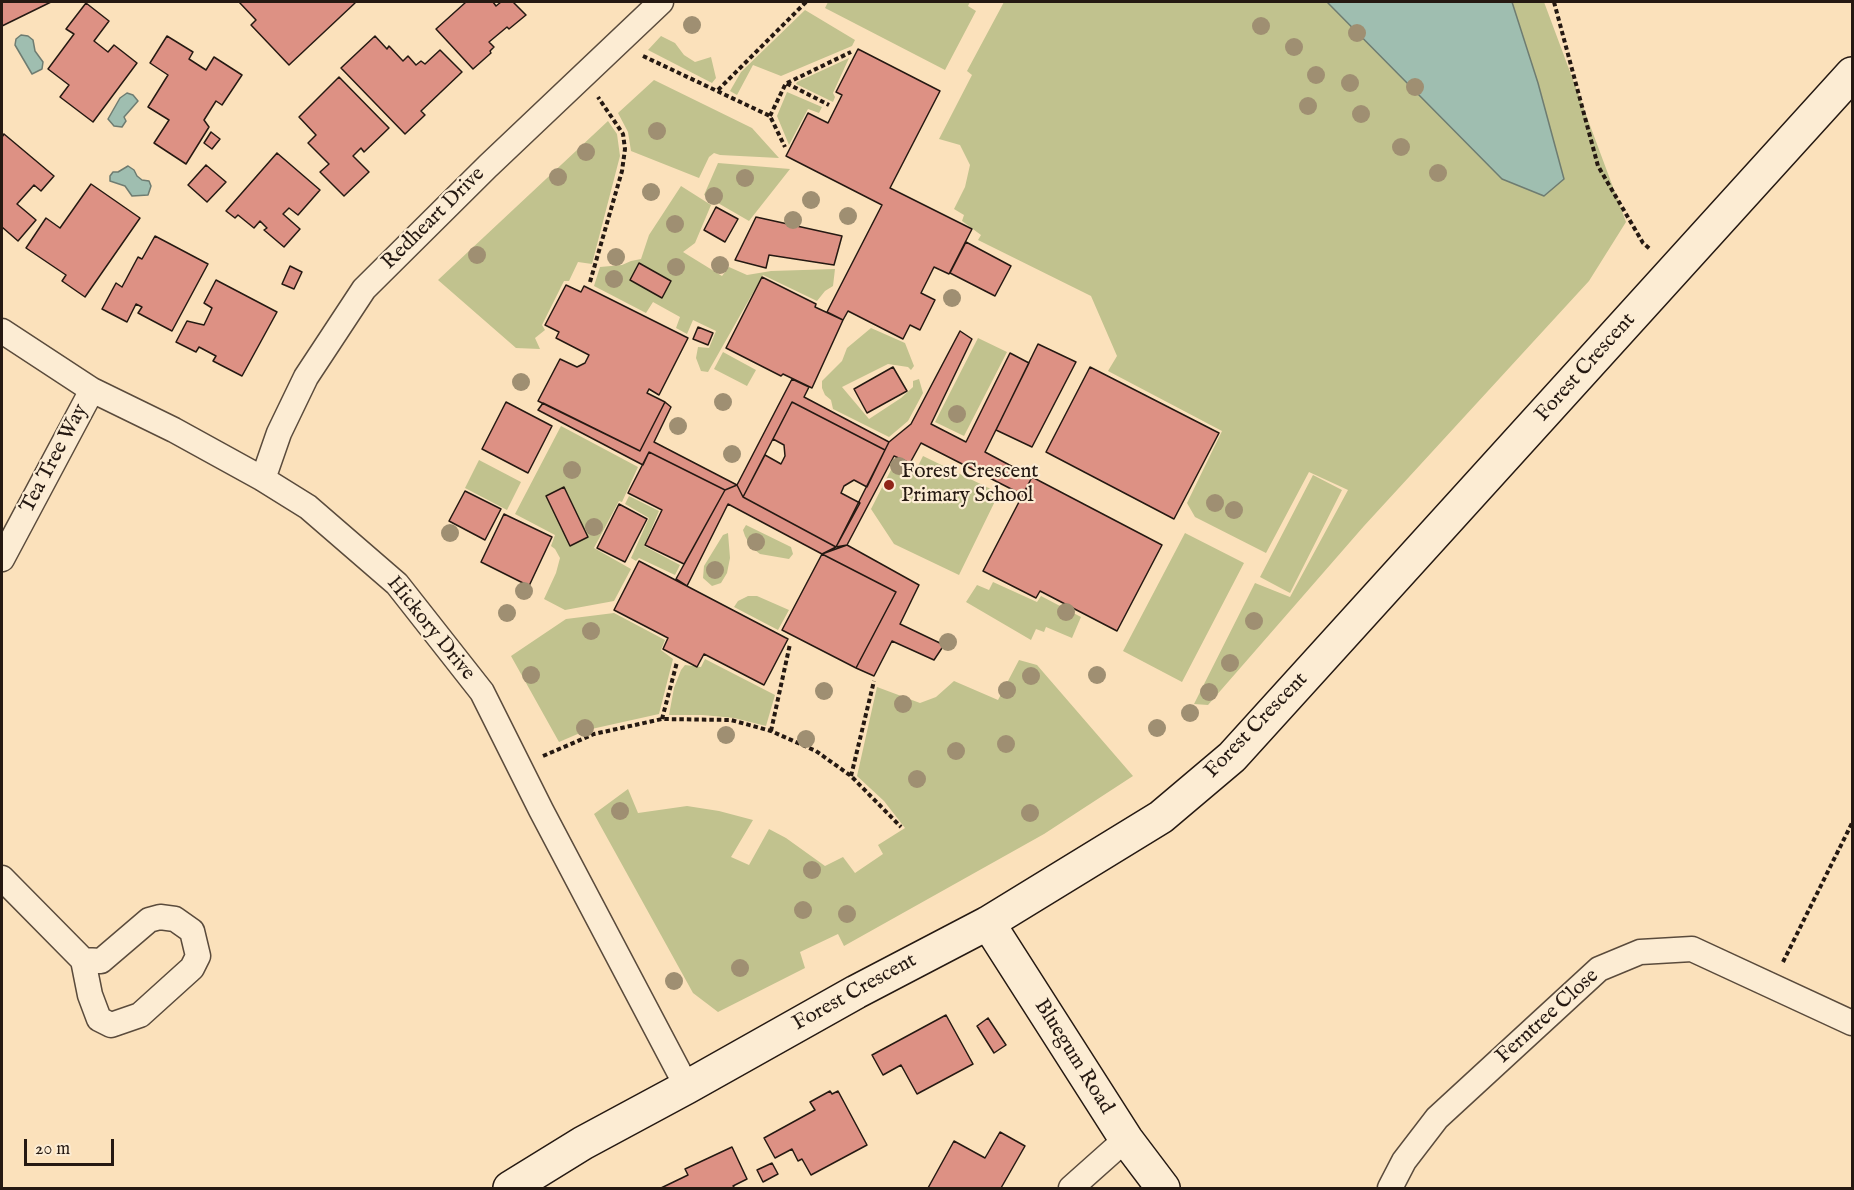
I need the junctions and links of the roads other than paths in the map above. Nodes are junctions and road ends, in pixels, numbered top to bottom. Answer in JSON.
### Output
{"nodes":[{"id":1,"x":661,"y":2,"type":"edge"},
{"id":2,"x":1852,"y":74,"type":"edge"},
{"id":3,"x":2,"y":331,"type":"edge"},
{"id":4,"x":92,"y":390,"type":"junction"},
{"id":5,"x":263,"y":479,"type":"junction"},
{"id":6,"x":2,"y":559,"type":"edge"},
{"id":7,"x":2,"y":878,"type":"edge"},
{"id":8,"x":988,"y":923,"type":"junction"},
{"id":9,"x":83,"y":960,"type":"junction"},
{"id":10,"x":1852,"y":1023,"type":"edge"},
{"id":11,"x":687,"y":1087,"type":"junction"},
{"id":12,"x":1125,"y":1139,"type":"junction"},
{"id":13,"x":510,"y":1188,"type":"edge"},
{"id":14,"x":1071,"y":1188,"type":"edge"},
{"id":15,"x":1163,"y":1188,"type":"edge"},
{"id":16,"x":1390,"y":1188,"type":"edge"}],
"edges":[{"from":1,"to":5,"type":"street","name":"Redheart Drive"},
{"from":2,"to":8,"type":"street","name":"Forest Crescent"},
{"from":3,"to":4,"type":"street","name":"Hickory Drive"},
{"from":4,"to":5,"type":"street","name":"Hickory Drive"},
{"from":4,"to":6,"type":"street","name":"Tea Tree Way"},
{"from":5,"to":11,"type":"street","name":"Hickory Drive"},
{"from":7,"to":9,"type":"street"},
{"from":8,"to":11,"type":"street","name":"Forest Crescent"},
{"from":8,"to":12,"type":"street","name":"Bluegum Road"},
{"from":9,"to":9,"type":"street"},
{"from":10,"to":16,"type":"street","name":"Ferntree Close"},
{"from":11,"to":13,"type":"street","name":"Forest Crescent"},
{"from":12,"to":14,"type":"street"},
{"from":12,"to":15,"type":"street","name":"Bluegum Road"}]}
